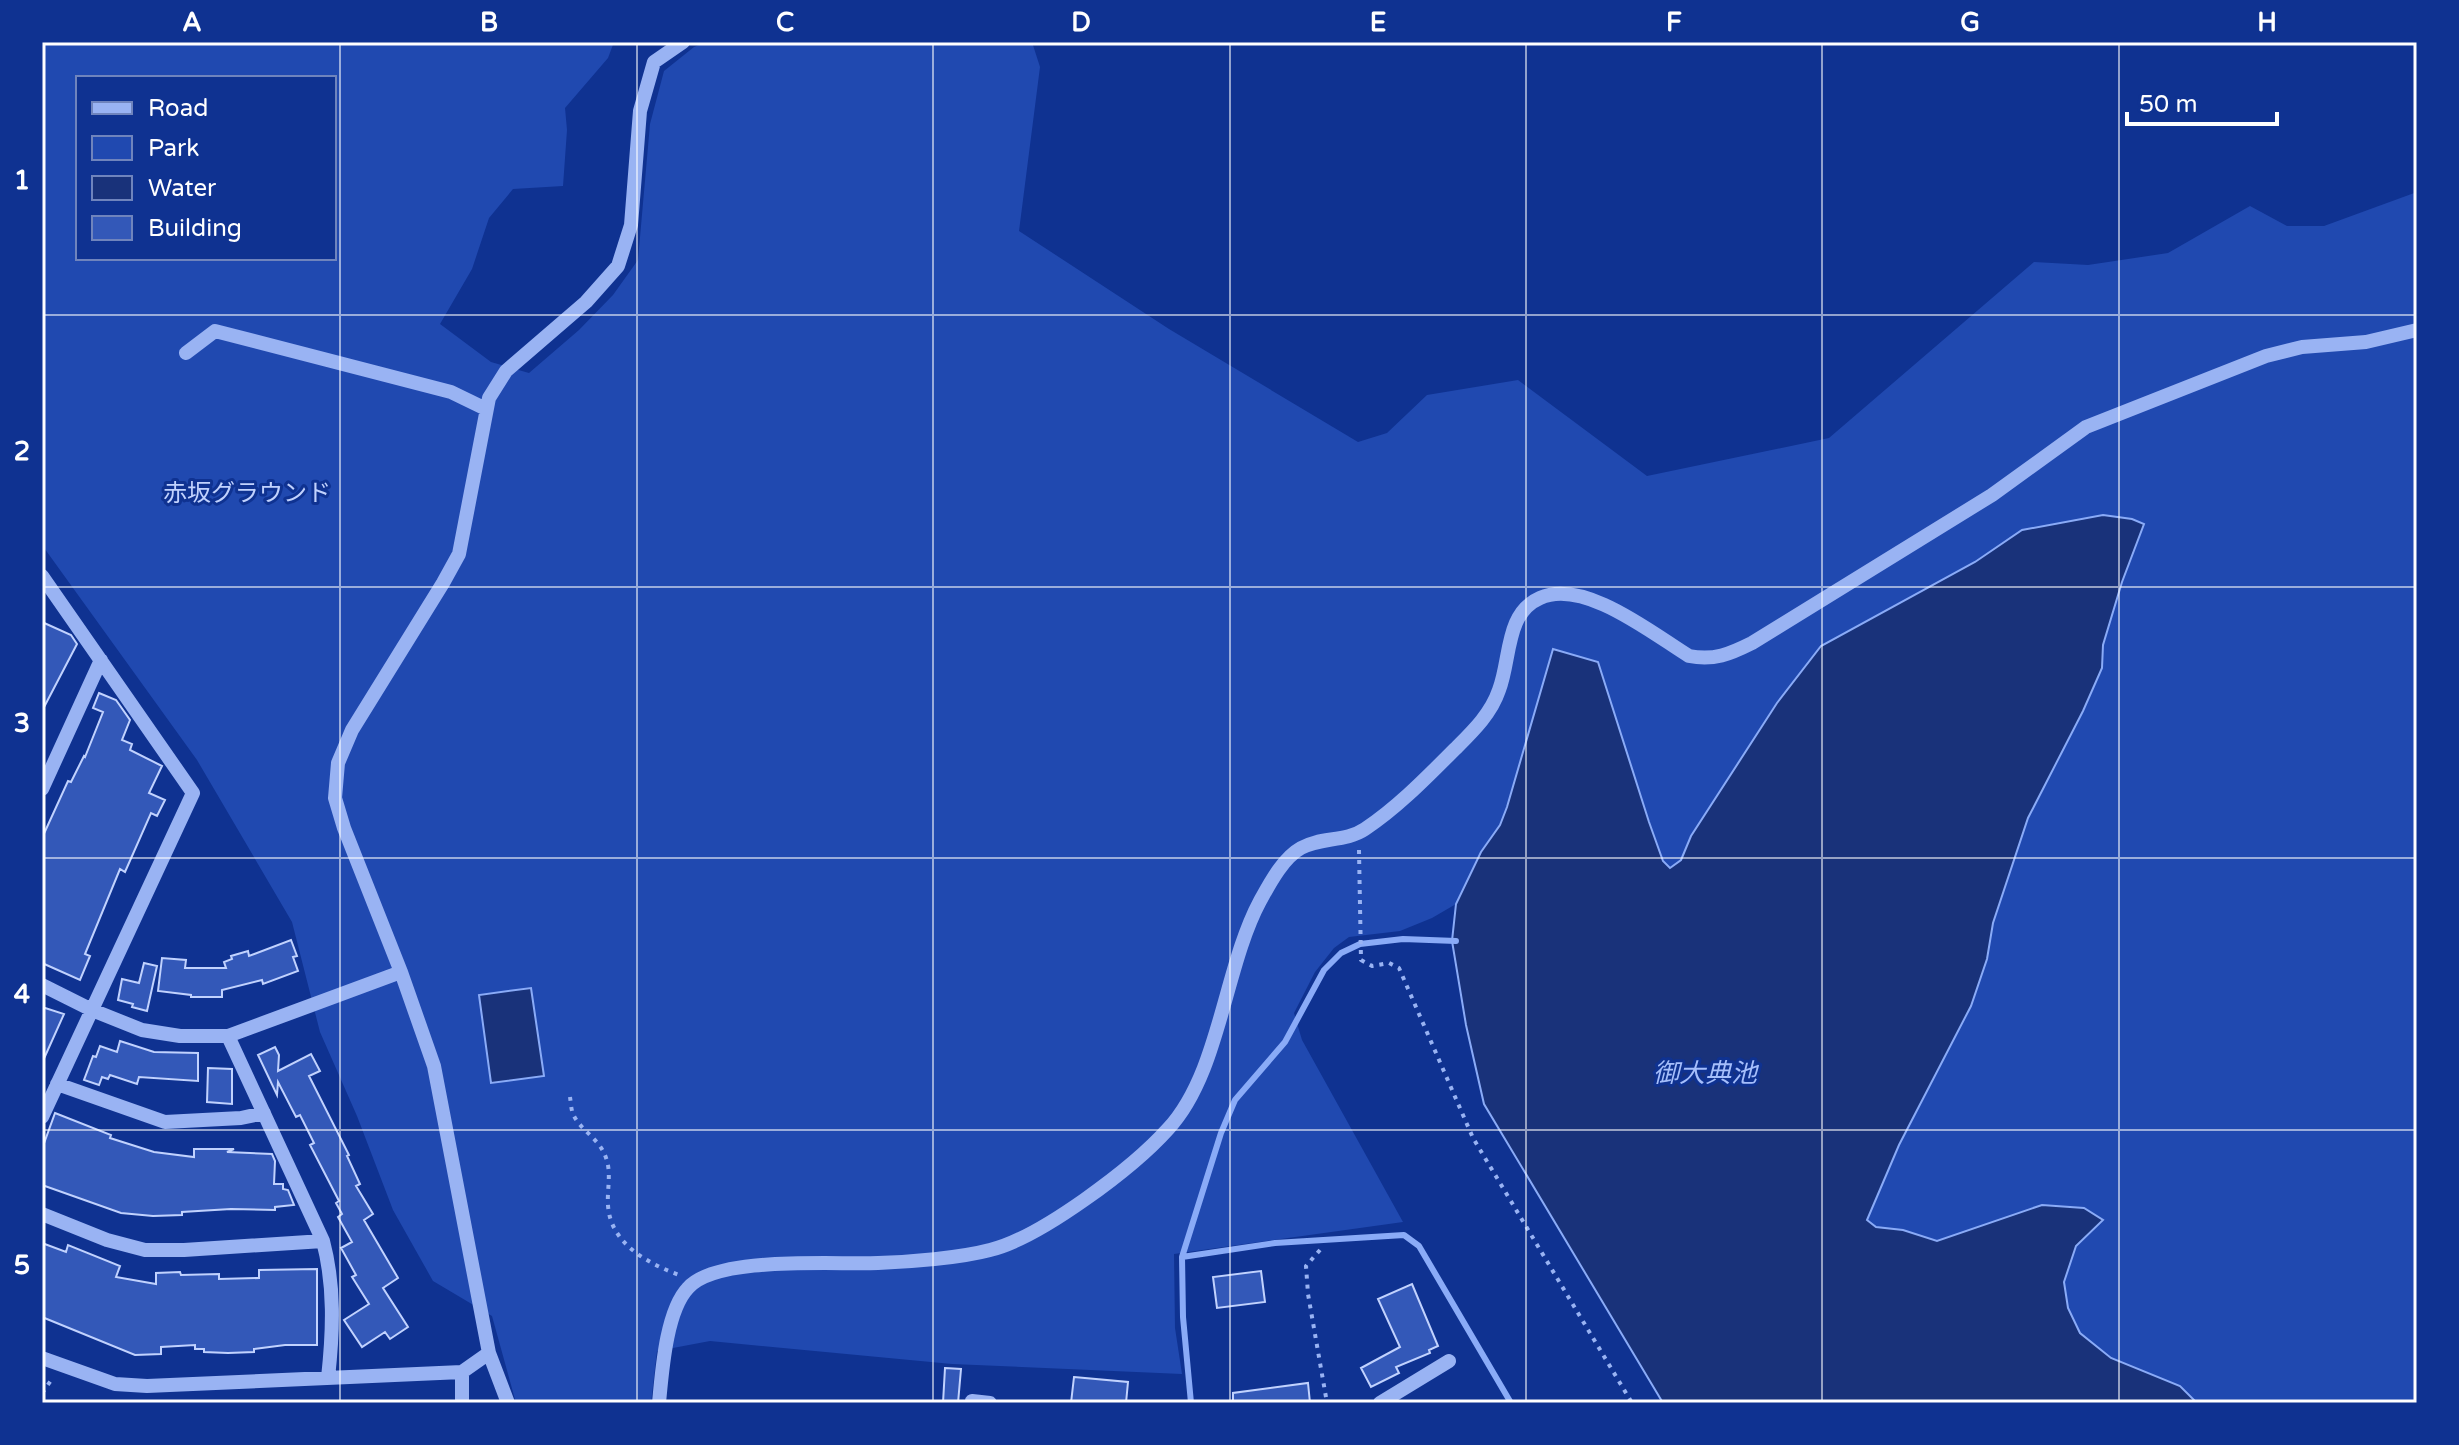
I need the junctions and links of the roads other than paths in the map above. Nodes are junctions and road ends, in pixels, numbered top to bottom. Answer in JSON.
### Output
{"nodes":[{"id":1,"x":683,"y":42,"type":"edge"},
{"id":2,"x":2417,"y":330,"type":"edge"},
{"id":3,"x":186,"y":353,"type":"dead end"},
{"id":4,"x":486,"y":409,"type":"junction"},
{"id":5,"x":42,"y":576,"type":"edge"},
{"id":6,"x":101,"y":660,"type":"junction"},
{"id":7,"x":42,"y":789,"type":"edge"},
{"id":8,"x":401,"y":972,"type":"junction"},
{"id":9,"x":42,"y":985,"type":"edge"},
{"id":10,"x":92,"y":1010,"type":"junction"},
{"id":11,"x":228,"y":1036,"type":"junction"},
{"id":12,"x":57,"y":1084,"type":"junction"},
{"id":13,"x":264,"y":1113,"type":"junction"},
{"id":14,"x":42,"y":1117,"type":"edge"},
{"id":15,"x":42,"y":1214,"type":"edge"},
{"id":16,"x":323,"y":1241,"type":"junction"},
{"id":17,"x":489,"y":1353,"type":"junction"},
{"id":18,"x":42,"y":1358,"type":"edge"},
{"id":19,"x":1449,"y":1361,"type":"dead end"},
{"id":20,"x":462,"y":1372,"type":"junction"},
{"id":21,"x":328,"y":1378,"type":"junction"},
{"id":22,"x":972,"y":1401,"type":"edge"},
{"id":23,"x":462,"y":1403,"type":"edge"},
{"id":24,"x":508,"y":1403,"type":"edge"},
{"id":25,"x":659,"y":1403,"type":"edge"},
{"id":26,"x":990,"y":1403,"type":"edge"},
{"id":27,"x":1380,"y":1403,"type":"edge"}],
"edges":[{"from":1,"to":4,"type":"street"},
{"from":2,"to":25,"type":"street"},
{"from":3,"to":4,"type":"street"},
{"from":4,"to":8,"type":"street"},
{"from":5,"to":6,"type":"street"},
{"from":6,"to":7,"type":"street"},
{"from":6,"to":10,"type":"street"},
{"from":8,"to":11,"type":"street"},
{"from":8,"to":17,"type":"street"},
{"from":9,"to":10,"type":"street"},
{"from":10,"to":11,"type":"street"},
{"from":10,"to":12,"type":"street"},
{"from":11,"to":13,"type":"street"},
{"from":12,"to":13,"type":"street"},
{"from":12,"to":14,"type":"street"},
{"from":13,"to":16,"type":"street"},
{"from":15,"to":16,"type":"street"},
{"from":16,"to":21,"type":"street"},
{"from":17,"to":20,"type":"street"},
{"from":17,"to":24,"type":"street"},
{"from":18,"to":21,"type":"street"},
{"from":19,"to":27,"type":"street"},
{"from":20,"to":21,"type":"street"},
{"from":20,"to":23,"type":"street"},
{"from":22,"to":26,"type":"street"}]}
